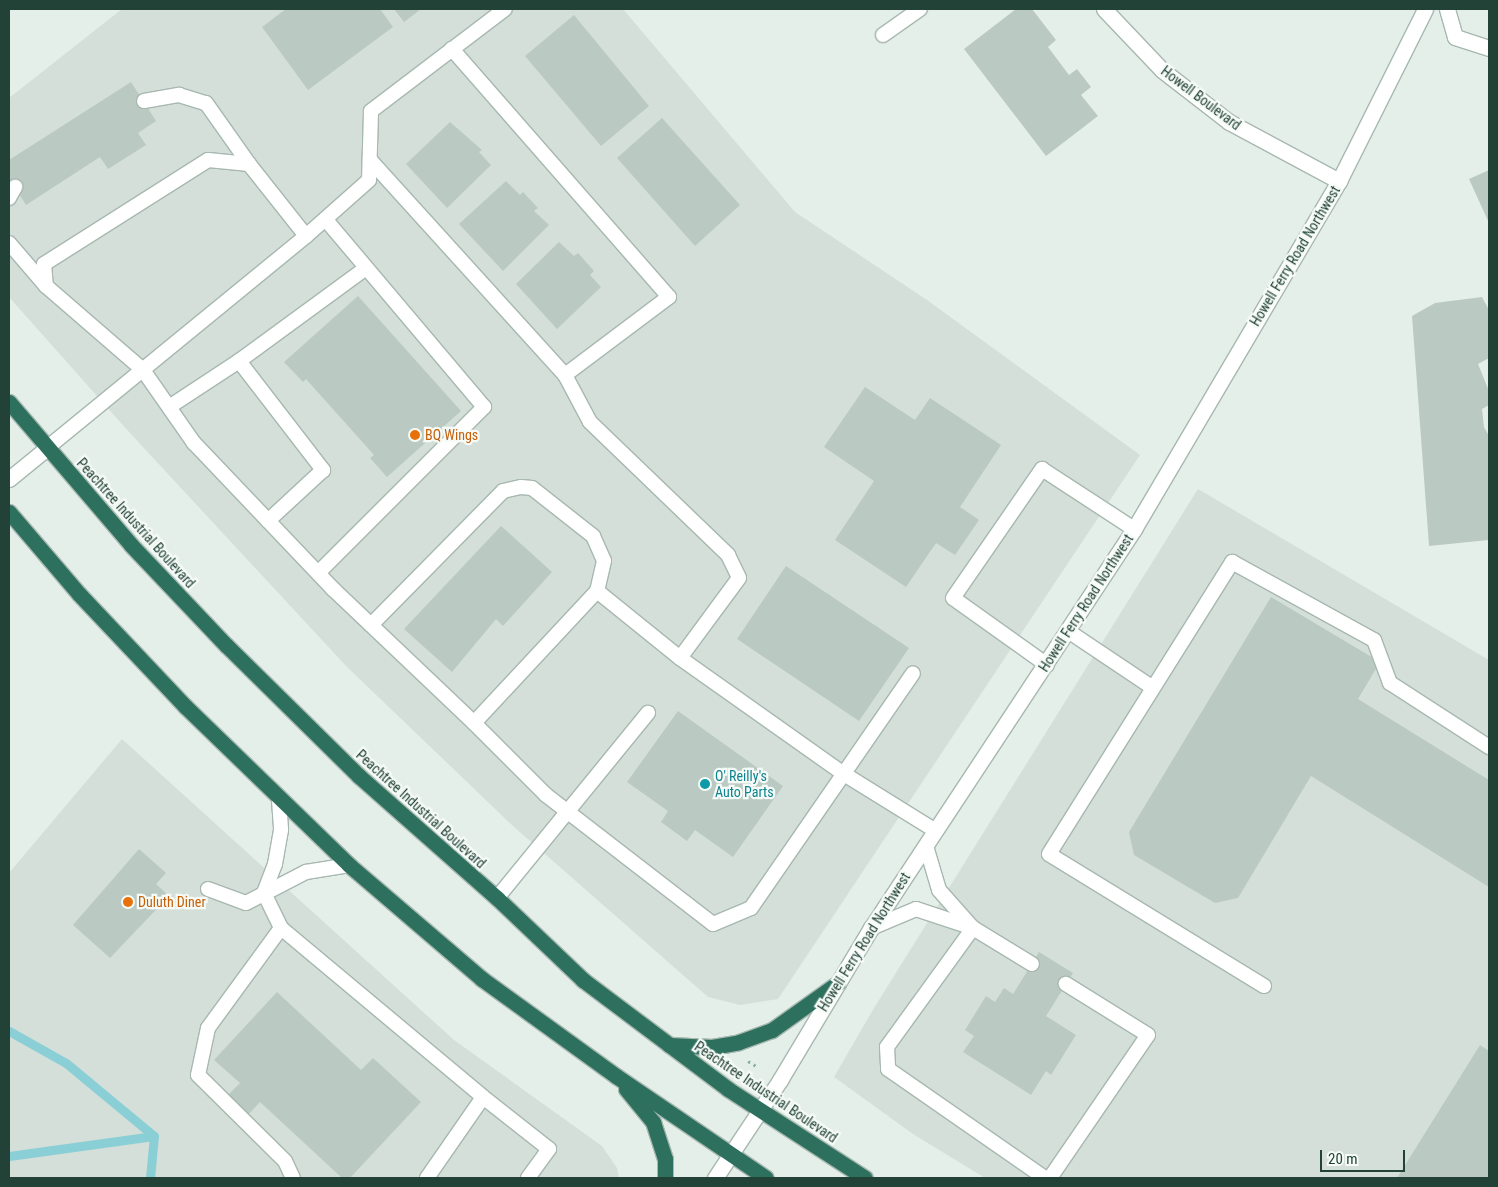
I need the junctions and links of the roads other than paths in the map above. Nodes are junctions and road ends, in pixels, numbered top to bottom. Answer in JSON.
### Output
{"nodes":[{"id":1,"x":505,"y":9,"type":"edge"},
{"id":2,"x":920,"y":9,"type":"edge"},
{"id":3,"x":1104,"y":9,"type":"edge"},
{"id":4,"x":1425,"y":9,"type":"edge"},
{"id":5,"x":1447,"y":9,"type":"edge"},
{"id":6,"x":883,"y":35,"type":"dead end"},
{"id":7,"x":1489,"y":48,"type":"edge"},
{"id":8,"x":452,"y":50,"type":"junction"},
{"id":9,"x":144,"y":101,"type":"dead end"},
{"id":10,"x":370,"y":160,"type":"junction"},
{"id":11,"x":249,"y":164,"type":"junction"},
{"id":12,"x":1339,"y":181,"type":"junction"},
{"id":13,"x":325,"y":219,"type":"junction"},
{"id":14,"x":306,"y":236,"type":"junction"},
{"id":15,"x":9,"y":243,"type":"edge"},
{"id":16,"x":366,"y":268,"type":"junction"},
{"id":17,"x":46,"y":286,"type":"junction"},
{"id":18,"x":239,"y":362,"type":"junction"},
{"id":19,"x":143,"y":370,"type":"junction"},
{"id":20,"x":565,"y":375,"type":"junction"},
{"id":21,"x":9,"y":402,"type":"edge"},
{"id":22,"x":169,"y":407,"type":"junction"},
{"id":23,"x":47,"y":448,"type":"junction"},
{"id":24,"x":9,"y":479,"type":"edge"},
{"id":25,"x":9,"y":512,"type":"edge"},
{"id":26,"x":268,"y":521,"type":"junction"},
{"id":27,"x":1134,"y":529,"type":"junction"},
{"id":28,"x":318,"y":574,"type":"junction"},
{"id":29,"x":597,"y":591,"type":"junction"},
{"id":30,"x":371,"y":625,"type":"junction"},
{"id":31,"x":1068,"y":631,"type":"junction"},
{"id":32,"x":680,"y":658,"type":"junction"},
{"id":33,"x":1047,"y":665,"type":"junction"},
{"id":34,"x":913,"y":673,"type":"dead end"},
{"id":35,"x":1153,"y":688,"type":"junction"},
{"id":36,"x":648,"y":713,"type":"dead end"},
{"id":37,"x":474,"y":723,"type":"junction"},
{"id":38,"x":1489,"y":747,"type":"edge"},
{"id":39,"x":844,"y":774,"type":"junction"},
{"id":40,"x":279,"y":800,"type":"junction"},
{"id":41,"x":568,"y":813,"type":"junction"},
{"id":42,"x":936,"y":831,"type":"junction"},
{"id":43,"x":926,"y":846,"type":"junction"},
{"id":44,"x":349,"y":865,"type":"junction"},
{"id":45,"x":208,"y":889,"type":"dead end"},
{"id":46,"x":264,"y":893,"type":"junction"},
{"id":47,"x":497,"y":898,"type":"junction"},
{"id":48,"x":280,"y":928,"type":"junction"},
{"id":49,"x":871,"y":928,"type":"junction"},
{"id":50,"x":973,"y":928,"type":"junction"},
{"id":51,"x":1032,"y":964,"type":"dead end"},
{"id":52,"x":838,"y":983,"type":"junction"},
{"id":53,"x":1066,"y":984,"type":"dead end"},
{"id":54,"x":1264,"y":986,"type":"dead end"},
{"id":55,"x":669,"y":1045,"type":"junction"},
{"id":56,"x":616,"y":1076,"type":"junction"},
{"id":57,"x":483,"y":1097,"type":"junction"},
{"id":58,"x":761,"y":1110,"type":"junction"},
{"id":59,"x":732,"y":1155,"type":"junction"},
{"id":60,"x":293,"y":1178,"type":"edge"},
{"id":61,"x":427,"y":1178,"type":"edge"},
{"id":62,"x":528,"y":1178,"type":"edge"},
{"id":63,"x":666,"y":1178,"type":"edge"},
{"id":64,"x":714,"y":1178,"type":"edge"},
{"id":65,"x":766,"y":1178,"type":"edge"},
{"id":66,"x":865,"y":1178,"type":"edge"},
{"id":67,"x":1045,"y":1178,"type":"edge"},
{"id":68,"x":1050,"y":1178,"type":"edge"}],
"edges":[{"from":1,"to":8,"type":"lane"},
{"from":2,"to":6,"type":"lane"},
{"from":3,"to":12,"type":"street","name":"Howell Boulevard"},
{"from":4,"to":12,"type":"street","name":"Howell Ferry Road Northwest"},
{"from":5,"to":7,"type":"street"},
{"from":8,"to":10,"type":"lane"},
{"from":8,"to":20,"type":"lane"},
{"from":9,"to":11,"type":"lane"},
{"from":10,"to":13,"type":"lane"},
{"from":10,"to":20,"type":"lane"},
{"from":11,"to":14,"type":"lane"},
{"from":11,"to":17,"type":"lane"},
{"from":12,"to":27,"type":"street","name":"Howell Ferry Road Northwest"},
{"from":13,"to":14,"type":"lane"},
{"from":13,"to":16,"type":"lane"},
{"from":14,"to":19,"type":"lane"},
{"from":15,"to":17,"type":"lane"},
{"from":16,"to":18,"type":"lane"},
{"from":16,"to":28,"type":"lane"},
{"from":17,"to":19,"type":"lane"},
{"from":18,"to":22,"type":"lane"},
{"from":18,"to":26,"type":"lane"},
{"from":19,"to":22,"type":"lane"},
{"from":19,"to":23,"type":"lane"},
{"from":20,"to":32,"type":"lane"},
{"from":21,"to":23,"type":"highway","name":"Peachtree Industrial Boulevard"},
{"from":22,"to":26,"type":"lane"},
{"from":23,"to":24,"type":"street"},
{"from":23,"to":47,"type":"highway","name":"Peachtree Industrial Boulevard"},
{"from":25,"to":40,"type":"highway"},
{"from":26,"to":28,"type":"lane"},
{"from":27,"to":31,"type":"street","name":"Howell Ferry Road Northwest"},
{"from":27,"to":33,"type":"lane"},
{"from":28,"to":30,"type":"lane"},
{"from":29,"to":30,"type":"lane"},
{"from":29,"to":32,"type":"lane"},
{"from":29,"to":37,"type":"lane"},
{"from":30,"to":37,"type":"lane"},
{"from":31,"to":33,"type":"street","name":"Howell Ferry Road Northwest"},
{"from":31,"to":35,"type":"lane"},
{"from":32,"to":39,"type":"lane"},
{"from":33,"to":42,"type":"street","name":"Howell Ferry Road Northwest"},
{"from":34,"to":39,"type":"lane"},
{"from":35,"to":38,"type":"lane"},
{"from":35,"to":54,"type":"lane"},
{"from":36,"to":41,"type":"lane"},
{"from":37,"to":41,"type":"lane"},
{"from":39,"to":41,"type":"lane"},
{"from":39,"to":42,"type":"lane"},
{"from":40,"to":44,"type":"highway"},
{"from":40,"to":46,"type":"lane"},
{"from":41,"to":47,"type":"lane"},
{"from":42,"to":43,"type":"street","name":"Howell Ferry Road Northwest"},
{"from":43,"to":49,"type":"street","name":"Howell Ferry Road Northwest"},
{"from":43,"to":50,"type":"lane"},
{"from":44,"to":46,"type":"lane"},
{"from":44,"to":56,"type":"highway"},
{"from":45,"to":46,"type":"lane"},
{"from":46,"to":48,"type":"lane"},
{"from":47,"to":55,"type":"highway","name":"Peachtree Industrial Boulevard"},
{"from":48,"to":57,"type":"lane"},
{"from":48,"to":60,"type":"lane"},
{"from":49,"to":50,"type":"lane"},
{"from":49,"to":52,"type":"street","name":"Howell Ferry Road Northwest"},
{"from":50,"to":51,"type":"lane"},
{"from":50,"to":67,"type":"lane"},
{"from":52,"to":55,"type":"highway"},
{"from":52,"to":58,"type":"street","name":"Howell Ferry Road Northwest"},
{"from":53,"to":68,"type":"lane"},
{"from":55,"to":58,"type":"highway","name":"Peachtree Industrial Boulevard"},
{"from":56,"to":59,"type":"highway"},
{"from":56,"to":63,"type":"highway"},
{"from":57,"to":61,"type":"lane"},
{"from":57,"to":62,"type":"lane"},
{"from":58,"to":59,"type":"street","name":"Howell Ferry Road Northwest"},
{"from":58,"to":66,"type":"highway","name":"Peachtree Industrial Boulevard"},
{"from":59,"to":64,"type":"street","name":"Howell Ferry Road Northwest"},
{"from":59,"to":65,"type":"highway"}]}
